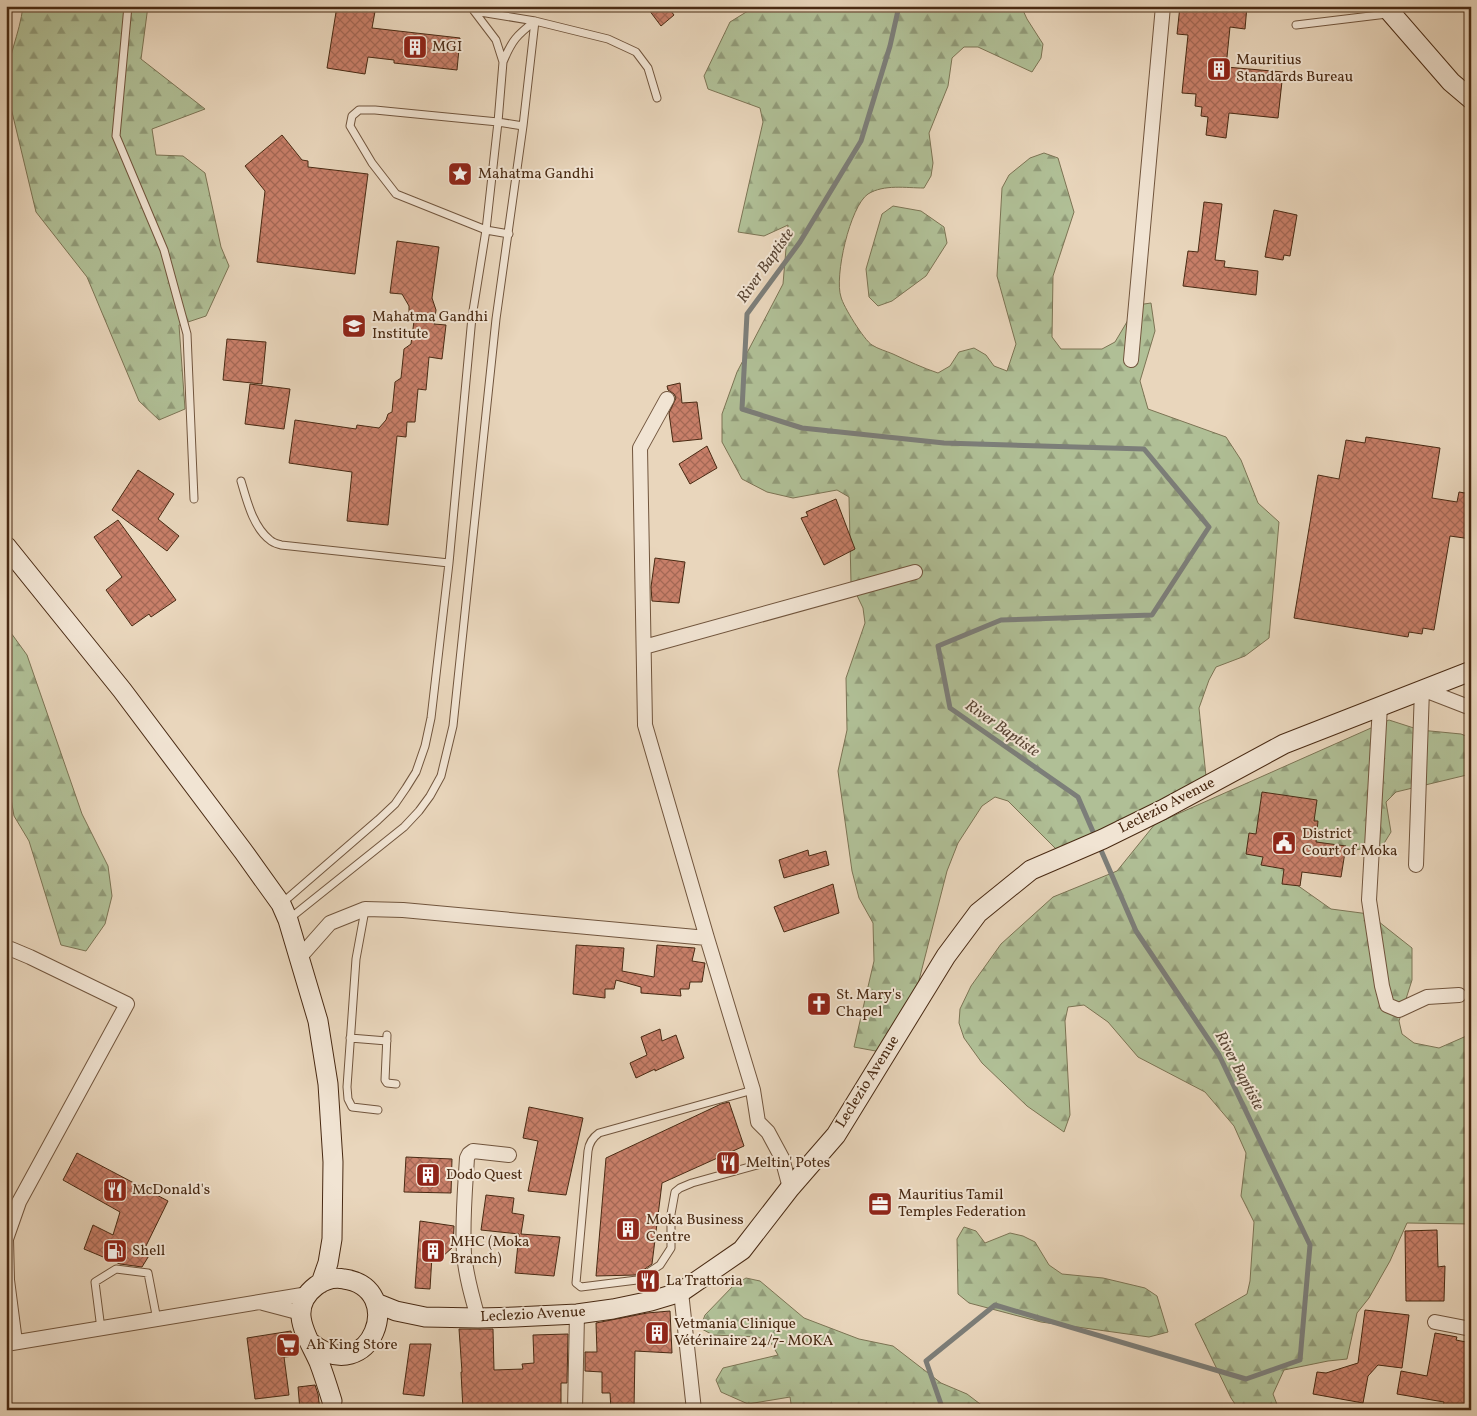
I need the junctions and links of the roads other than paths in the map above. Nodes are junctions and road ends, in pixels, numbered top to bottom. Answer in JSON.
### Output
{"nodes":[{"id":1,"x":128,"y":6,"type":"edge"},
{"id":2,"x":1163,"y":6,"type":"edge"},
{"id":3,"x":474,"y":9,"type":"edge"},
{"id":4,"x":1388,"y":10,"type":"edge"},
{"id":5,"x":535,"y":21,"type":"junction"},
{"id":6,"x":1296,"y":25,"type":"dead end"},
{"id":7,"x":504,"y":62,"type":"junction"},
{"id":8,"x":657,"y":98,"type":"dead end"},
{"id":9,"x":1471,"y":99,"type":"edge"},
{"id":10,"x":498,"y":122,"type":"junction"},
{"id":11,"x":523,"y":126,"type":"junction"},
{"id":12,"x":486,"y":230,"type":"junction"},
{"id":13,"x":509,"y":234,"type":"junction"},
{"id":14,"x":1131,"y":360,"type":"dead end"},
{"id":15,"x":667,"y":399,"type":"dead end"},
{"id":16,"x":241,"y":481,"type":"dead end"},
{"id":17,"x":194,"y":499,"type":"dead end"},
{"id":18,"x":6,"y":546,"type":"edge"},
{"id":19,"x":449,"y":563,"type":"junction"},
{"id":20,"x":915,"y":572,"type":"dead end"},
{"id":21,"x":644,"y":647,"type":"junction"},
{"id":22,"x":1471,"y":671,"type":"edge"},
{"id":23,"x":1422,"y":689,"type":"junction"},
{"id":24,"x":1380,"y":706,"type":"junction"},
{"id":25,"x":1471,"y":708,"type":"edge"},
{"id":26,"x":1416,"y":865,"type":"dead end"},
{"id":27,"x":365,"y":909,"type":"junction"},
{"id":28,"x":284,"y":912,"type":"junction"},
{"id":29,"x":707,"y":938,"type":"junction"},
{"id":30,"x":8,"y":948,"type":"edge"},
{"id":31,"x":299,"y":958,"type":"junction"},
{"id":32,"x":1459,"y":995,"type":"dead end"},
{"id":33,"x":350,"y":1038,"type":"junction"},
{"id":34,"x":396,"y":1084,"type":"dead end"},
{"id":35,"x":753,"y":1090,"type":"junction"},
{"id":36,"x":378,"y":1110,"type":"dead end"},
{"id":37,"x":509,"y":1155,"type":"dead end"},
{"id":38,"x":782,"y":1158,"type":"junction"},
{"id":39,"x":790,"y":1188,"type":"junction"},
{"id":40,"x":332,"y":1239,"type":"junction"},
{"id":41,"x":350,"y":1280,"type":"junction"},
{"id":42,"x":315,"y":1288,"type":"junction"},
{"id":43,"x":681,"y":1292,"type":"junction"},
{"id":44,"x":258,"y":1302,"type":"junction"},
{"id":45,"x":376,"y":1303,"type":"junction"},
{"id":46,"x":301,"y":1314,"type":"junction"},
{"id":47,"x":577,"y":1314,"type":"junction"},
{"id":48,"x":425,"y":1317,"type":"junction"},
{"id":49,"x":478,"y":1318,"type":"junction"},
{"id":50,"x":157,"y":1320,"type":"junction"},
{"id":51,"x":1435,"y":1322,"type":"dead end"},
{"id":52,"x":101,"y":1329,"type":"junction"},
{"id":53,"x":1471,"y":1330,"type":"edge"},
{"id":54,"x":376,"y":1331,"type":"junction"},
{"id":55,"x":10,"y":1343,"type":"edge"},
{"id":56,"x":311,"y":1343,"type":"junction"},
{"id":57,"x":344,"y":1355,"type":"junction"},
{"id":58,"x":333,"y":1406,"type":"edge"},
{"id":59,"x":575,"y":1410,"type":"edge"},
{"id":60,"x":694,"y":1410,"type":"edge"}],
"edges":[{"from":1,"to":17,"type":"lane"},
{"from":2,"to":14,"type":"street"},
{"from":3,"to":5,"type":"lane"},
{"from":3,"to":7,"type":"lane"},
{"from":4,"to":6,"type":"lane"},
{"from":4,"to":9,"type":"main road"},
{"from":5,"to":7,"type":"lane"},
{"from":5,"to":8,"type":"lane"},
{"from":5,"to":11,"type":"lane"},
{"from":7,"to":10,"type":"lane"},
{"from":10,"to":11,"type":"lane"},
{"from":10,"to":12,"type":"lane"},
{"from":10,"to":12,"type":"lane"},
{"from":11,"to":13,"type":"lane"},
{"from":12,"to":13,"type":"lane"},
{"from":12,"to":19,"type":"lane"},
{"from":13,"to":28,"type":"lane"},
{"from":15,"to":21,"type":"street"},
{"from":16,"to":19,"type":"lane"},
{"from":18,"to":28,"type":"main road"},
{"from":19,"to":28,"type":"lane"},
{"from":20,"to":21,"type":"street"},
{"from":21,"to":29,"type":"street"},
{"from":22,"to":23,"type":"main road","name":"Leclezio Avenue"},
{"from":23,"to":24,"type":"main road","name":"Leclezio Avenue"},
{"from":23,"to":25,"type":"street"},
{"from":23,"to":26,"type":"street"},
{"from":24,"to":32,"type":"street"},
{"from":24,"to":39,"type":"main road","name":"Leclezio Avenue"},
{"from":27,"to":29,"type":"street"},
{"from":27,"to":31,"type":"street"},
{"from":27,"to":33,"type":"lane"},
{"from":28,"to":31,"type":"main road"},
{"from":29,"to":35,"type":"street"},
{"from":30,"to":55,"type":"street"},
{"from":31,"to":40,"type":"main road"},
{"from":33,"to":34,"type":"lane"},
{"from":33,"to":36,"type":"lane"},
{"from":35,"to":38,"type":"street"},
{"from":35,"to":38,"type":"lane"},
{"from":37,"to":49,"type":"street"},
{"from":38,"to":39,"type":"street"},
{"from":39,"to":43,"type":"main road","name":"Leclezio Avenue"},
{"from":40,"to":41,"type":"main road"},
{"from":40,"to":42,"type":"main road"},
{"from":41,"to":42,"type":"main road"},
{"from":41,"to":45,"type":"main road"},
{"from":42,"to":44,"type":"street"},
{"from":42,"to":46,"type":"main road"},
{"from":43,"to":47,"type":"main road","name":"Leclezio Avenue"},
{"from":43,"to":60,"type":"street"},
{"from":44,"to":46,"type":"street"},
{"from":44,"to":50,"type":"street"},
{"from":45,"to":48,"type":"main road","name":"Leclezio Avenue"},
{"from":45,"to":54,"type":"main road"},
{"from":46,"to":56,"type":"main road"},
{"from":47,"to":49,"type":"main road","name":"Leclezio Avenue"},
{"from":47,"to":59,"type":"street"},
{"from":48,"to":49,"type":"main road","name":"Leclezio Avenue"},
{"from":48,"to":54,"type":"main road","name":"Leclezio Avenue"},
{"from":50,"to":52,"type":"street"},
{"from":50,"to":52,"type":"lane"},
{"from":51,"to":53,"type":"street"},
{"from":52,"to":55,"type":"street"},
{"from":54,"to":57,"type":"main road"},
{"from":56,"to":57,"type":"main road"},
{"from":56,"to":58,"type":"main road"},
{"from":57,"to":58,"type":"main road"}]}
